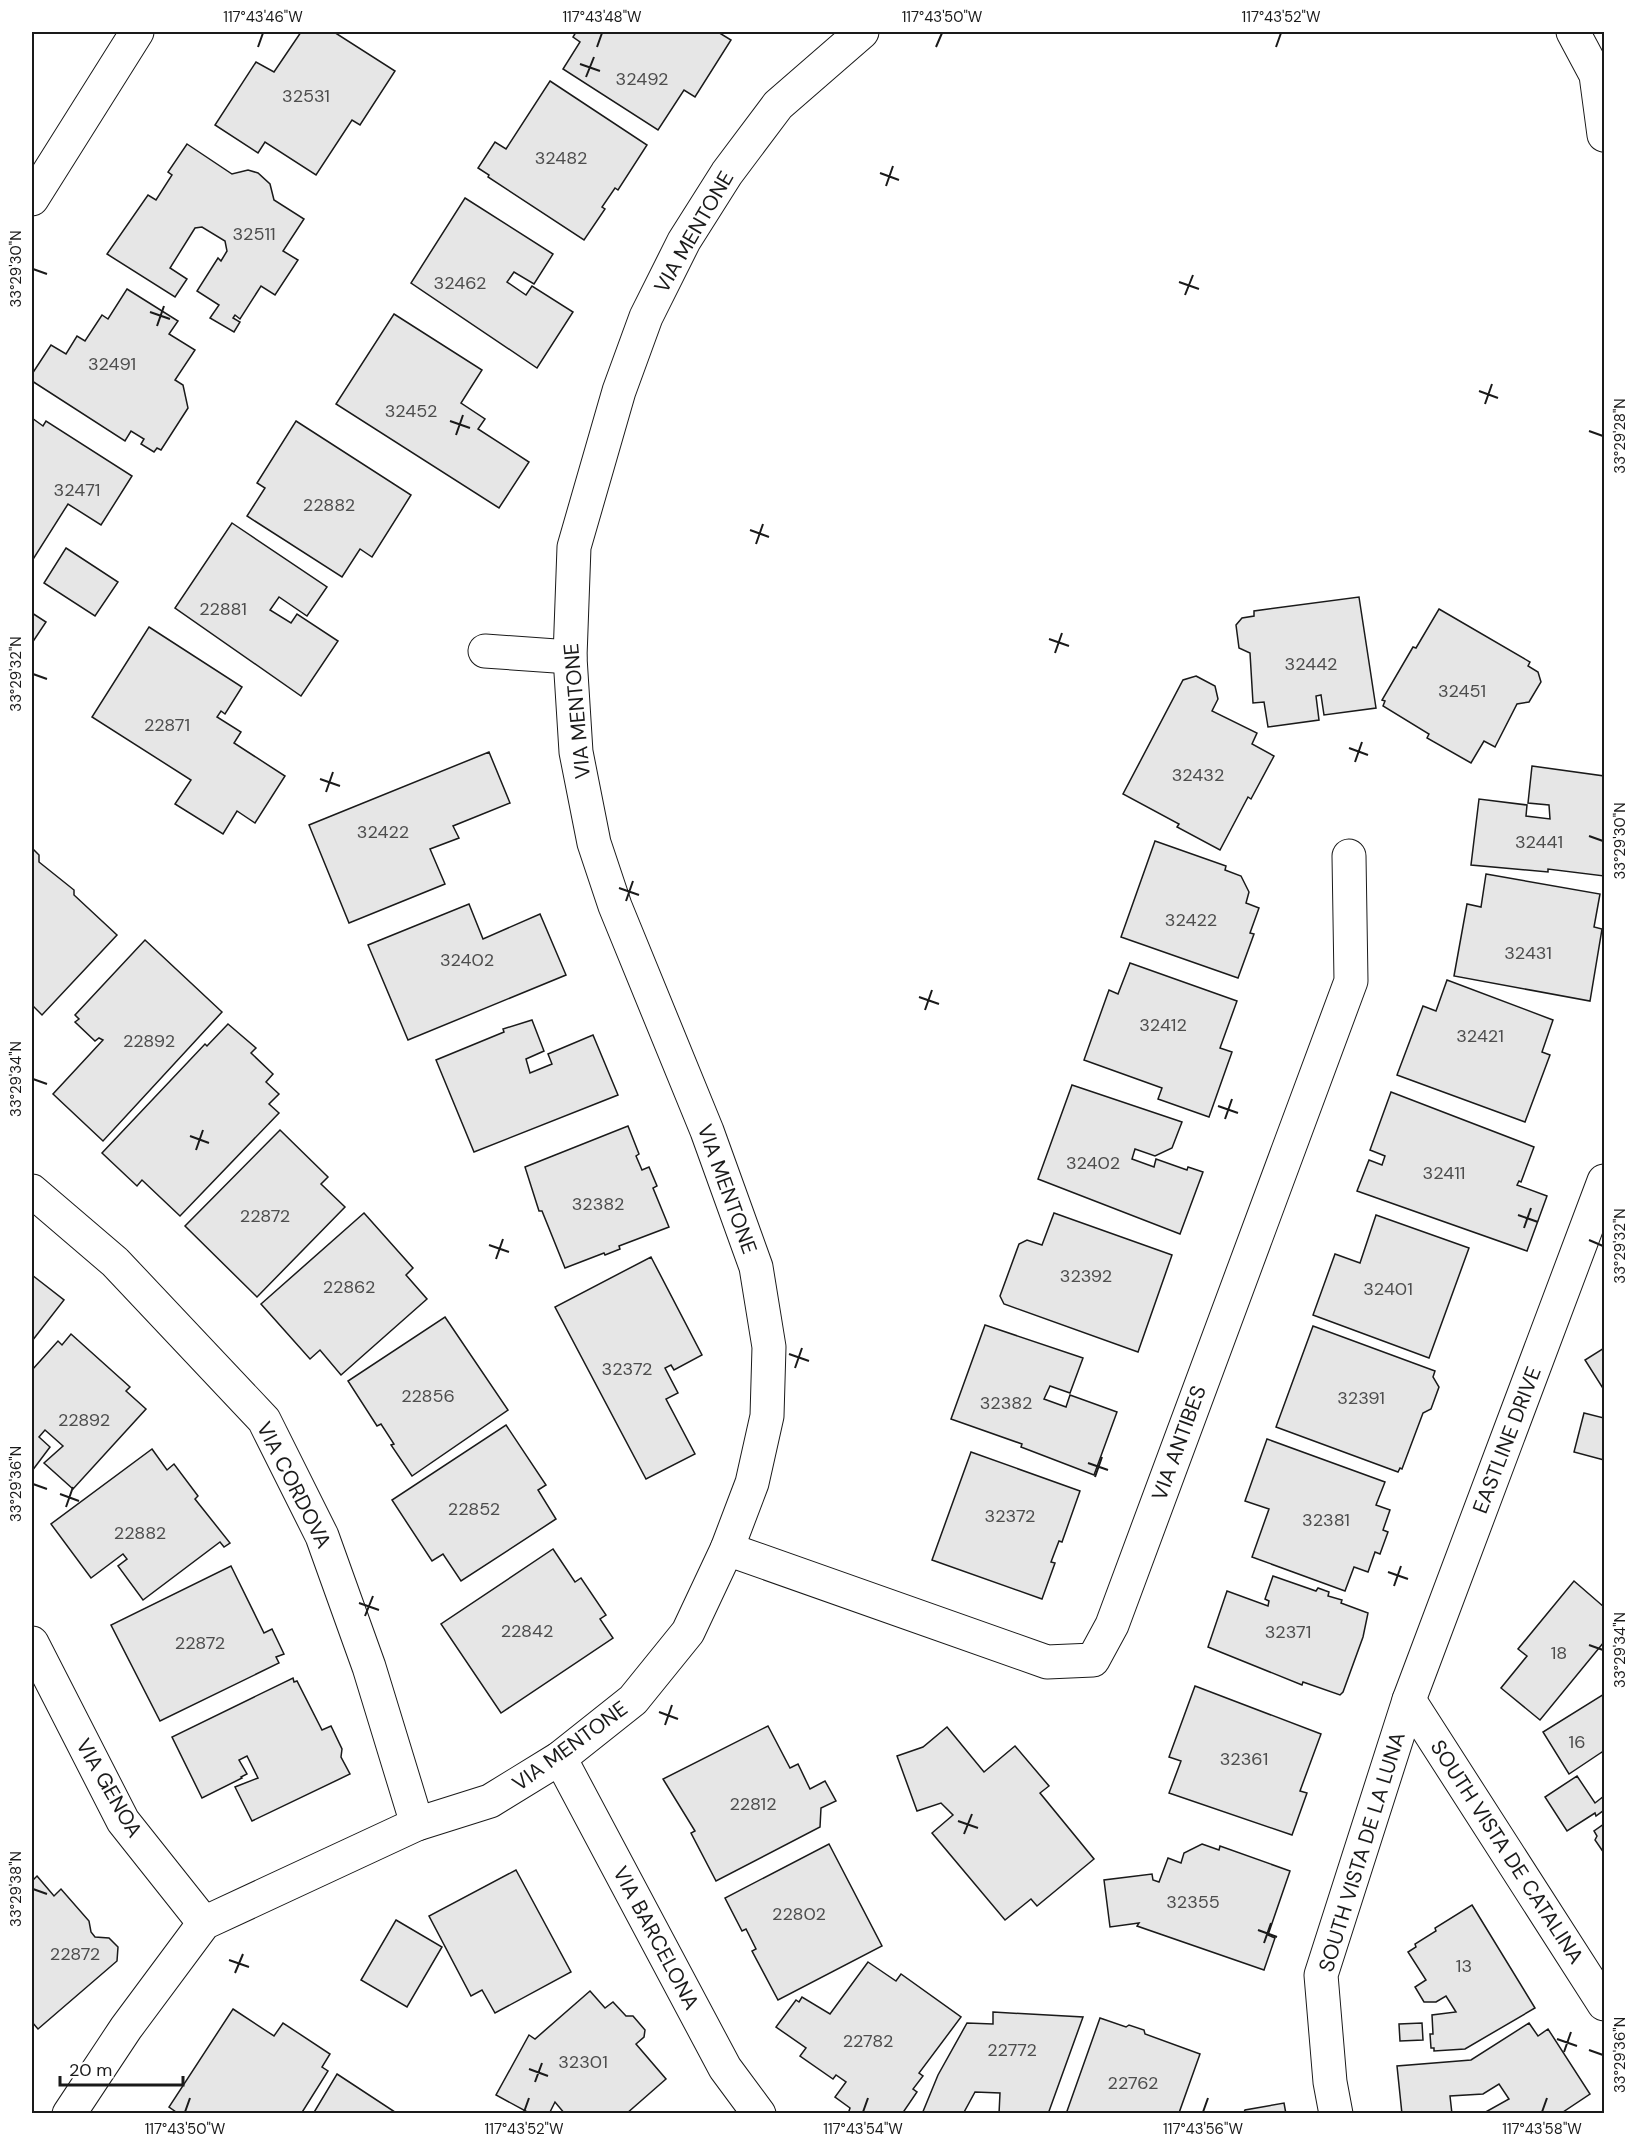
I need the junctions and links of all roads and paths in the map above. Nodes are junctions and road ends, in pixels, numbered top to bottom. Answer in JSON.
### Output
{"nodes":[{"id":1,"x":137,"y":32,"type":"edge"},
{"id":2,"x":862,"y":32,"type":"edge"},
{"id":3,"x":1573,"y":32,"type":"edge"},
{"id":4,"x":1600,"y":78,"type":"edge"},
{"id":5,"x":1605,"y":135,"type":"edge"},
{"id":6,"x":32,"y":199,"type":"edge"},
{"id":7,"x":485,"y":651,"type":"dead end"},
{"id":8,"x":570,"y":657,"type":"junction"},
{"id":9,"x":1349,"y":856,"type":"dead end"},
{"id":10,"x":1605,"y":1181,"type":"edge"},
{"id":11,"x":32,"y":1191,"type":"edge"},
{"id":12,"x":727,"y":1549,"type":"junction"},
{"id":13,"x":32,"y":1643,"type":"edge"},
{"id":14,"x":1409,"y":1700,"type":"junction"},
{"id":15,"x":560,"y":1758,"type":"junction"},
{"id":16,"x":417,"y":1824,"type":"junction"},
{"id":17,"x":204,"y":1923,"type":"junction"},
{"id":18,"x":1605,"y":2004,"type":"edge"},
{"id":19,"x":69,"y":2114,"type":"edge"},
{"id":20,"x":759,"y":2114,"type":"edge"},
{"id":21,"x":1336,"y":2114,"type":"edge"}],
"edges":[{"from":1,"to":6,"type":"main road"},
{"from":2,"to":8,"type":"main road","name":"VIA MENTONE"},
{"from":3,"to":4,"type":"main road"},
{"from":4,"to":5,"type":"main road"},
{"from":7,"to":8,"type":"main road"},
{"from":8,"to":12,"type":"main road","name":"VIA MENTONE"},
{"from":9,"to":12,"type":"main road","name":"VIA ANTIBES"},
{"from":10,"to":14,"type":"main road","name":"EASTLINE DRIVE"},
{"from":11,"to":16,"type":"main road","name":"VIA CORDOVA"},
{"from":12,"to":15,"type":"main road","name":"VIA MENTONE"},
{"from":13,"to":17,"type":"main road","name":"VIA GENOA"},
{"from":14,"to":18,"type":"main road","name":"SOUTH VISTA DE CATALINA"},
{"from":14,"to":21,"type":"main road","name":"SOUTH VISTA DE LA LUNA"},
{"from":15,"to":16,"type":"main road","name":"VIA MENTONE"},
{"from":15,"to":20,"type":"main road","name":"VIA BARCELONA"},
{"from":16,"to":17,"type":"main road","name":"VIA MENTONE"},
{"from":17,"to":19,"type":"main road","name":"VIA MENTONE"}]}
